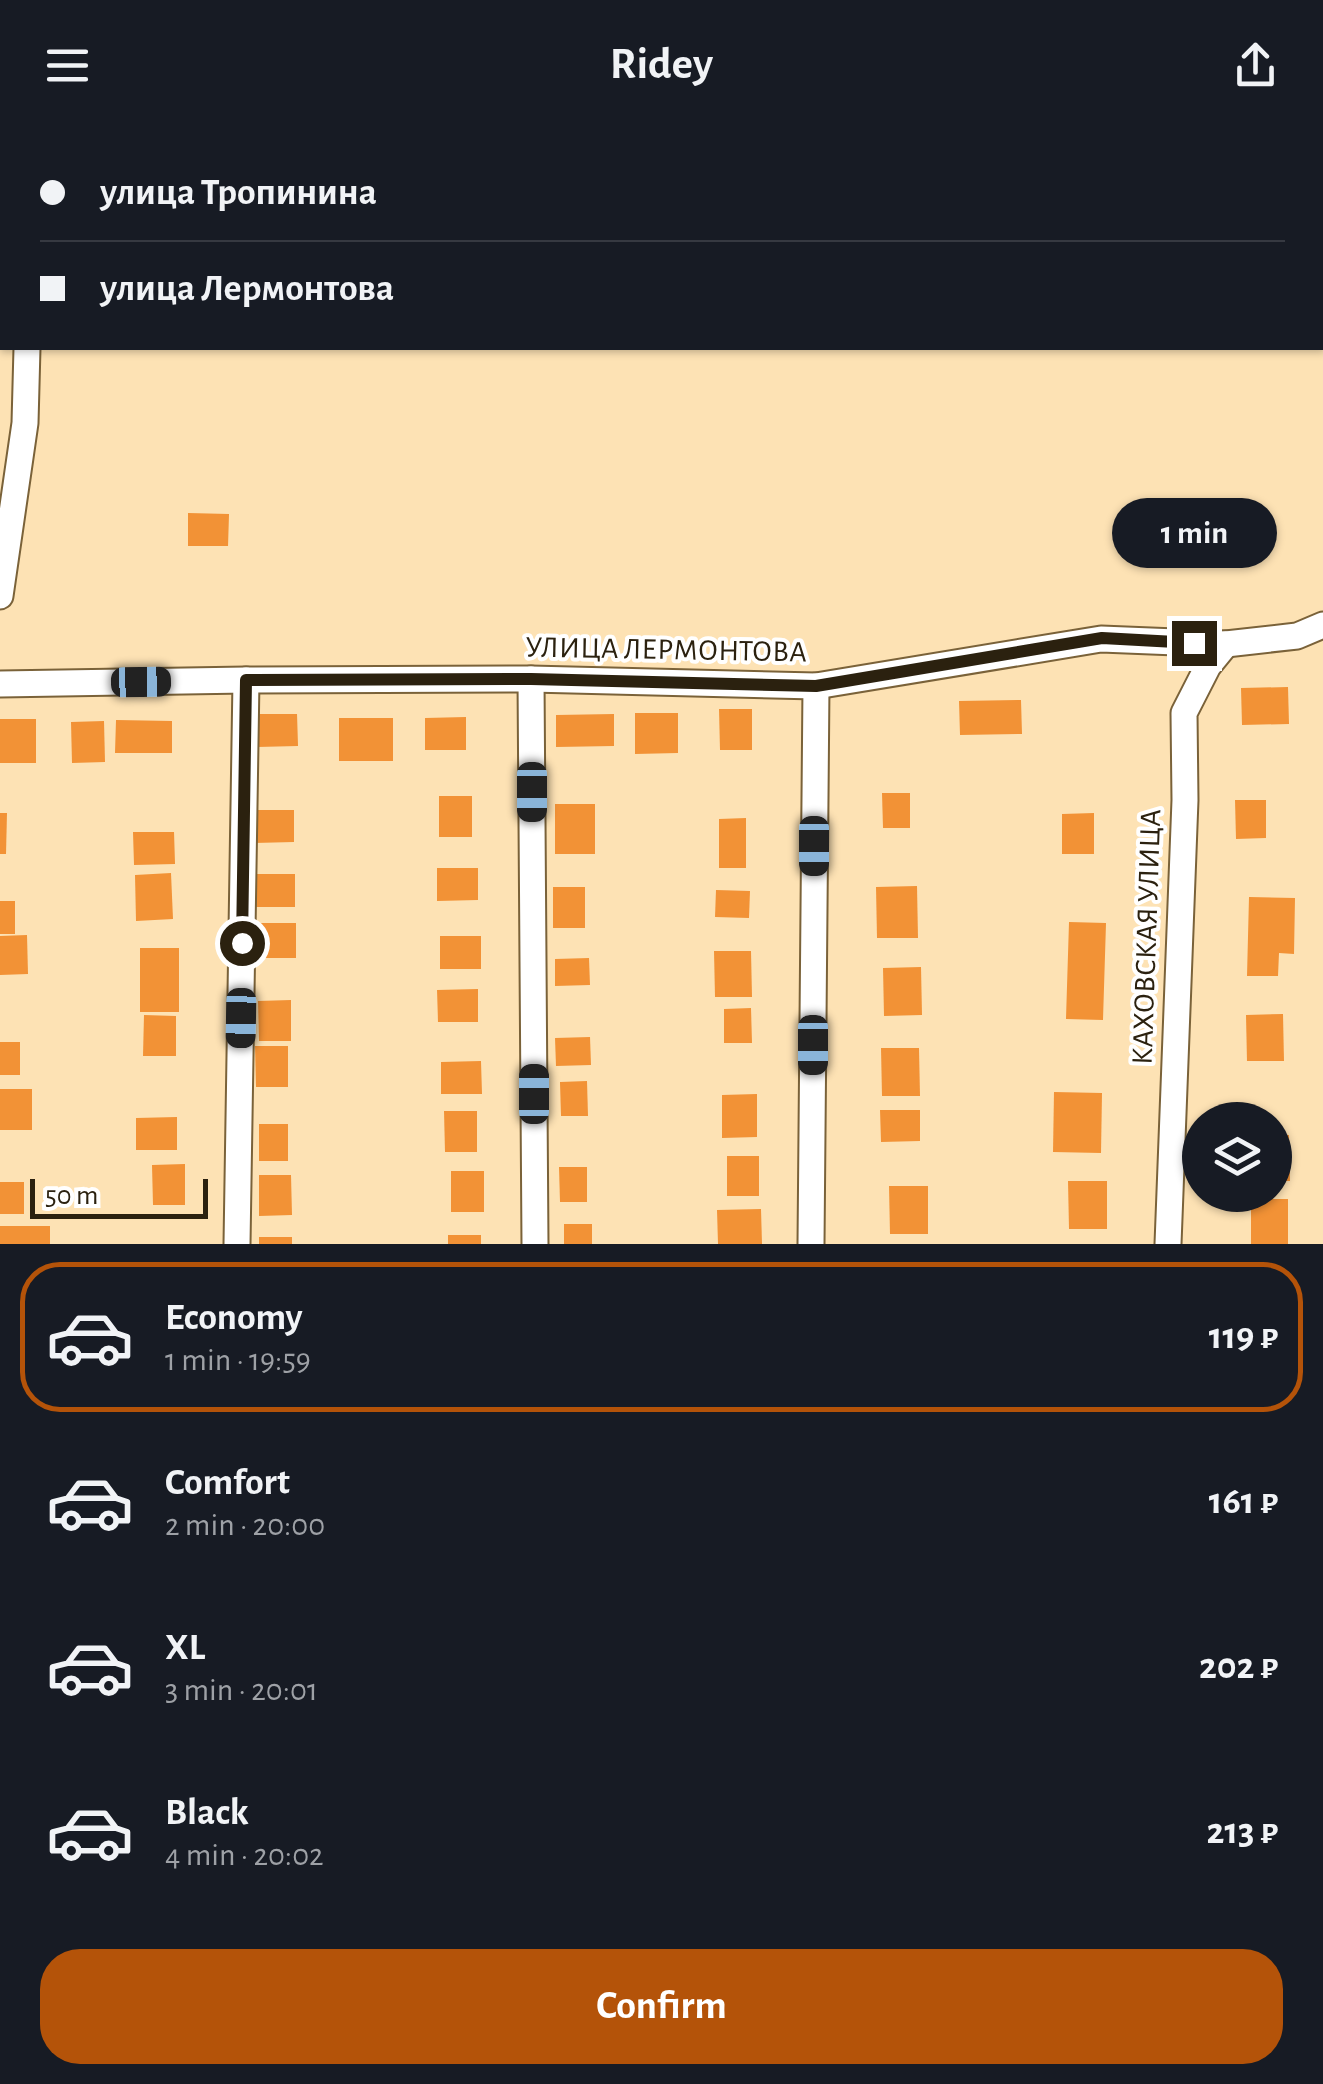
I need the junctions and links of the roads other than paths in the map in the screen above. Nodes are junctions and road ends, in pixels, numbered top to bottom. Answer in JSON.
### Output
{"nodes":[{"id":1,"x":26,"y":350,"type":"edge"},
{"id":2,"x":0,"y":596,"type":"edge"},
{"id":3,"x":1323,"y":625,"type":"edge"},
{"id":4,"x":1226,"y":644,"type":"junction"},
{"id":5,"x":531,"y":679,"type":"junction"},
{"id":6,"x":246,"y":680,"type":"junction"},
{"id":7,"x":0,"y":684,"type":"edge"},
{"id":8,"x":816,"y":686,"type":"junction"},
{"id":9,"x":237,"y":1244,"type":"edge"},
{"id":10,"x":536,"y":1244,"type":"edge"},
{"id":11,"x":811,"y":1244,"type":"edge"},
{"id":12,"x":1168,"y":1244,"type":"edge"}],
"edges":[{"from":1,"to":2,"type":"street"},
{"from":3,"to":4,"type":"street","name":"УЛИЦА ЛЕРМОНТОВА"},
{"from":4,"to":8,"type":"street","name":"УЛИЦА ЛЕРМОНТОВА"},
{"from":4,"to":12,"type":"street","name":"КАХОВСКАЯ УЛИЦА"},
{"from":5,"to":6,"type":"street","name":"УЛИЦА ЛЕРМОНТОВА"},
{"from":5,"to":8,"type":"street","name":"УЛИЦА ЛЕРМОНТОВА"},
{"from":5,"to":10,"type":"street"},
{"from":6,"to":7,"type":"street","name":"УЛИЦА ЛЕРМОНТОВА"},
{"from":6,"to":9,"type":"street"},
{"from":8,"to":11,"type":"street"}]}
